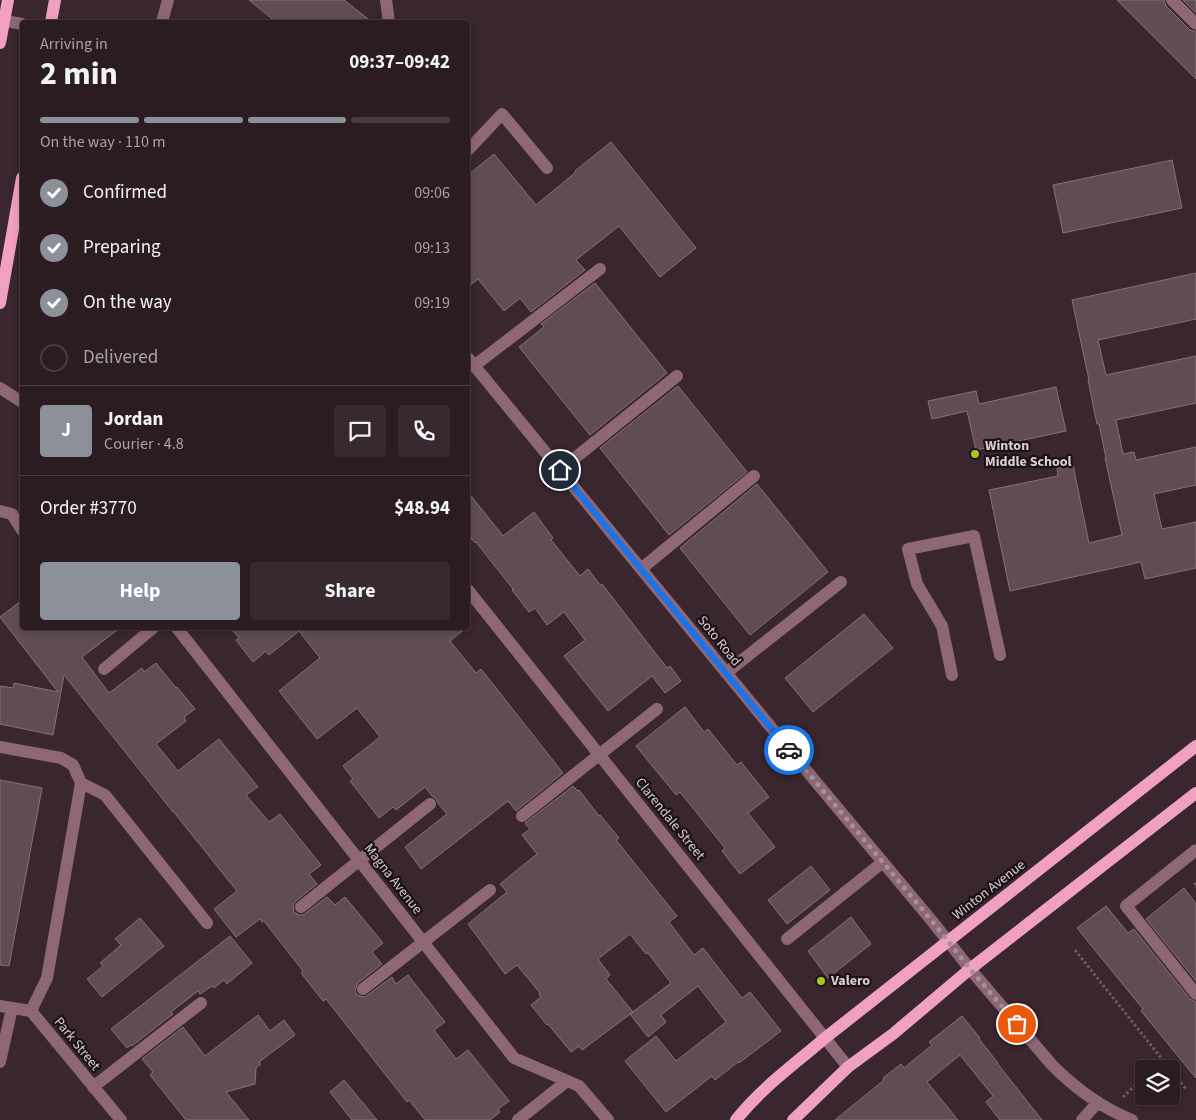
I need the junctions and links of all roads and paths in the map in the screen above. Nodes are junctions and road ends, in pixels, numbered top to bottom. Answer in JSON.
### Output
{"nodes":[{"id":1,"x":8,"y":0,"type":"edge"},
{"id":2,"x":56,"y":0,"type":"edge"},
{"id":3,"x":168,"y":0,"type":"edge"},
{"id":4,"x":386,"y":0,"type":"edge"},
{"id":5,"x":1172,"y":0,"type":"edge"},
{"id":6,"x":2,"y":20,"type":"edge"},
{"id":7,"x":51,"y":20,"type":"edge"},
{"id":8,"x":163,"y":20,"type":"edge"},
{"id":9,"x":389,"y":20,"type":"edge"},
{"id":10,"x":20,"y":24,"type":"edge"},
{"id":11,"x":1196,"y":24,"type":"edge"},
{"id":12,"x":0,"y":43,"type":"edge"},
{"id":13,"x":470,"y":148,"type":"edge"},
{"id":14,"x":547,"y":168,"type":"dead end"},
{"id":15,"x":20,"y":189,"type":"edge"},
{"id":16,"x":600,"y":270,"type":"dead end"},
{"id":17,"x":0,"y":303,"type":"edge"},
{"id":18,"x":471,"y":362,"type":"edge"},
{"id":19,"x":677,"y":376,"type":"dead end"},
{"id":20,"x":0,"y":388,"type":"edge"},
{"id":21,"x":20,"y":401,"type":"edge"},
{"id":22,"x":560,"y":470,"type":"junction"},
{"id":23,"x":754,"y":476,"type":"dead end"},
{"id":24,"x":0,"y":511,"type":"edge"},
{"id":25,"x":20,"y":527,"type":"edge"},
{"id":26,"x":641,"y":569,"type":"junction"},
{"id":27,"x":841,"y":582,"type":"dead end"},
{"id":28,"x":470,"y":593,"type":"edge"},
{"id":29,"x":151,"y":630,"type":"edge"},
{"id":30,"x":179,"y":630,"type":"edge"},
{"id":31,"x":1000,"y":655,"type":"dead end"},
{"id":32,"x":104,"y":669,"type":"dead end"},
{"id":33,"x":726,"y":673,"type":"junction"},
{"id":34,"x":952,"y":675,"type":"dead end"},
{"id":35,"x":657,"y":709,"type":"dead end"},
{"id":36,"x":1196,"y":746,"type":"edge"},
{"id":37,"x":0,"y":747,"type":"edge"},
{"id":38,"x":599,"y":755,"type":"junction"},
{"id":39,"x":81,"y":783,"type":"junction"},
{"id":40,"x":1196,"y":793,"type":"edge"},
{"id":41,"x":430,"y":804,"type":"dead end"},
{"id":42,"x":522,"y":816,"type":"dead end"},
{"id":43,"x":1196,"y":850,"type":"edge"},
{"id":44,"x":359,"y":860,"type":"junction"},
{"id":45,"x":882,"y":862,"type":"junction"},
{"id":46,"x":1196,"y":883,"type":"edge"},
{"id":47,"x":1196,"y":887,"type":"edge"},
{"id":48,"x":490,"y":890,"type":"dead end"},
{"id":49,"x":301,"y":907,"type":"dead end"},
{"id":50,"x":207,"y":923,"type":"dead end"},
{"id":51,"x":787,"y":939,"type":"dead end"},
{"id":52,"x":423,"y":941,"type":"junction"},
{"id":53,"x":949,"y":942,"type":"junction"},
{"id":54,"x":1075,"y":950,"type":"dead end"},
{"id":55,"x":970,"y":969,"type":"junction"},
{"id":56,"x":363,"y":989,"type":"dead end"},
{"id":57,"x":1196,"y":994,"type":"edge"},
{"id":58,"x":201,"y":1003,"type":"dead end"},
{"id":59,"x":6,"y":1007,"type":"edge"},
{"id":60,"x":31,"y":1011,"type":"junction"},
{"id":61,"x":825,"y":1038,"type":"junction"},
{"id":62,"x":1162,"y":1059,"type":"edge"},
{"id":63,"x":0,"y":1062,"type":"edge"},
{"id":64,"x":848,"y":1067,"type":"junction"},
{"id":65,"x":568,"y":1081,"type":"junction"},
{"id":66,"x":1180,"y":1082,"type":"edge"},
{"id":67,"x":93,"y":1086,"type":"junction"},
{"id":68,"x":1135,"y":1086,"type":"edge"},
{"id":69,"x":1187,"y":1090,"type":"dead end"},
{"id":70,"x":1098,"y":1102,"type":"junction"},
{"id":71,"x":1110,"y":1110,"type":"junction"},
{"id":72,"x":121,"y":1120,"type":"edge"},
{"id":73,"x":518,"y":1120,"type":"edge"},
{"id":74,"x":608,"y":1120,"type":"edge"},
{"id":75,"x":736,"y":1120,"type":"edge"},
{"id":76,"x":793,"y":1120,"type":"edge"},
{"id":77,"x":1082,"y":1120,"type":"edge"},
{"id":78,"x":1132,"y":1120,"type":"edge"}],
"edges":[{"from":1,"to":6,"type":"main road"},
{"from":2,"to":7,"type":"main road"},
{"from":3,"to":8,"type":"street"},
{"from":4,"to":9,"type":"street"},
{"from":5,"to":11,"type":"street"},
{"from":6,"to":10,"type":"street"},
{"from":6,"to":12,"type":"main road"},
{"from":13,"to":14,"type":"street"},
{"from":15,"to":17,"type":"main road"},
{"from":16,"to":18,"type":"street"},
{"from":18,"to":22,"type":"street","name":"Soto Road"},
{"from":19,"to":22,"type":"street"},
{"from":20,"to":21,"type":"street"},
{"from":22,"to":26,"type":"street","name":"Soto Road"},
{"from":23,"to":26,"type":"street"},
{"from":24,"to":25,"type":"street"},
{"from":26,"to":33,"type":"street","name":"Soto Road"},
{"from":27,"to":33,"type":"street"},
{"from":28,"to":38,"type":"street","name":"Clarendale Street"},
{"from":29,"to":32,"type":"street"},
{"from":30,"to":44,"type":"street","name":"Magna Avenue"},
{"from":31,"to":34,"type":"street"},
{"from":33,"to":45,"type":"street","name":"Soto Road"},
{"from":35,"to":38,"type":"street"},
{"from":36,"to":53,"type":"main road","name":"Winton Avenue"},
{"from":37,"to":39,"type":"street"},
{"from":38,"to":42,"type":"street"},
{"from":38,"to":61,"type":"street","name":"Clarendale Street"},
{"from":39,"to":50,"type":"street"},
{"from":39,"to":60,"type":"street"},
{"from":40,"to":55,"type":"main road"},
{"from":41,"to":44,"type":"street"},
{"from":43,"to":57,"type":"street"},
{"from":44,"to":49,"type":"street"},
{"from":44,"to":52,"type":"street","name":"Magna Avenue"},
{"from":45,"to":51,"type":"street"},
{"from":45,"to":53,"type":"street","name":"Soto Road"},
{"from":46,"to":47,"type":"path"},
{"from":48,"to":52,"type":"street"},
{"from":52,"to":56,"type":"street"},
{"from":52,"to":65,"type":"street","name":"Magna Avenue"},
{"from":53,"to":55,"type":"street","name":"Soto Road"},
{"from":53,"to":61,"type":"main road","name":"Winton Avenue"},
{"from":54,"to":62,"type":"path"},
{"from":55,"to":64,"type":"main road"},
{"from":55,"to":70,"type":"street","name":"Soto Road"},
{"from":58,"to":67,"type":"street"},
{"from":59,"to":60,"type":"street"},
{"from":59,"to":63,"type":"street"},
{"from":60,"to":67,"type":"street","name":"Park Street"},
{"from":61,"to":64,"type":"street","name":"Clarendale Street"},
{"from":61,"to":75,"type":"main road","name":"Winton Avenue"},
{"from":64,"to":76,"type":"main road"},
{"from":65,"to":73,"type":"street"},
{"from":65,"to":74,"type":"street","name":"Magna Avenue"},
{"from":66,"to":69,"type":"path"},
{"from":67,"to":72,"type":"street","name":"Park Street"},
{"from":68,"to":71,"type":"path"},
{"from":70,"to":71,"type":"street","name":"Soto Road"},
{"from":70,"to":77,"type":"street"},
{"from":71,"to":78,"type":"street","name":"Soto Road"}]}
